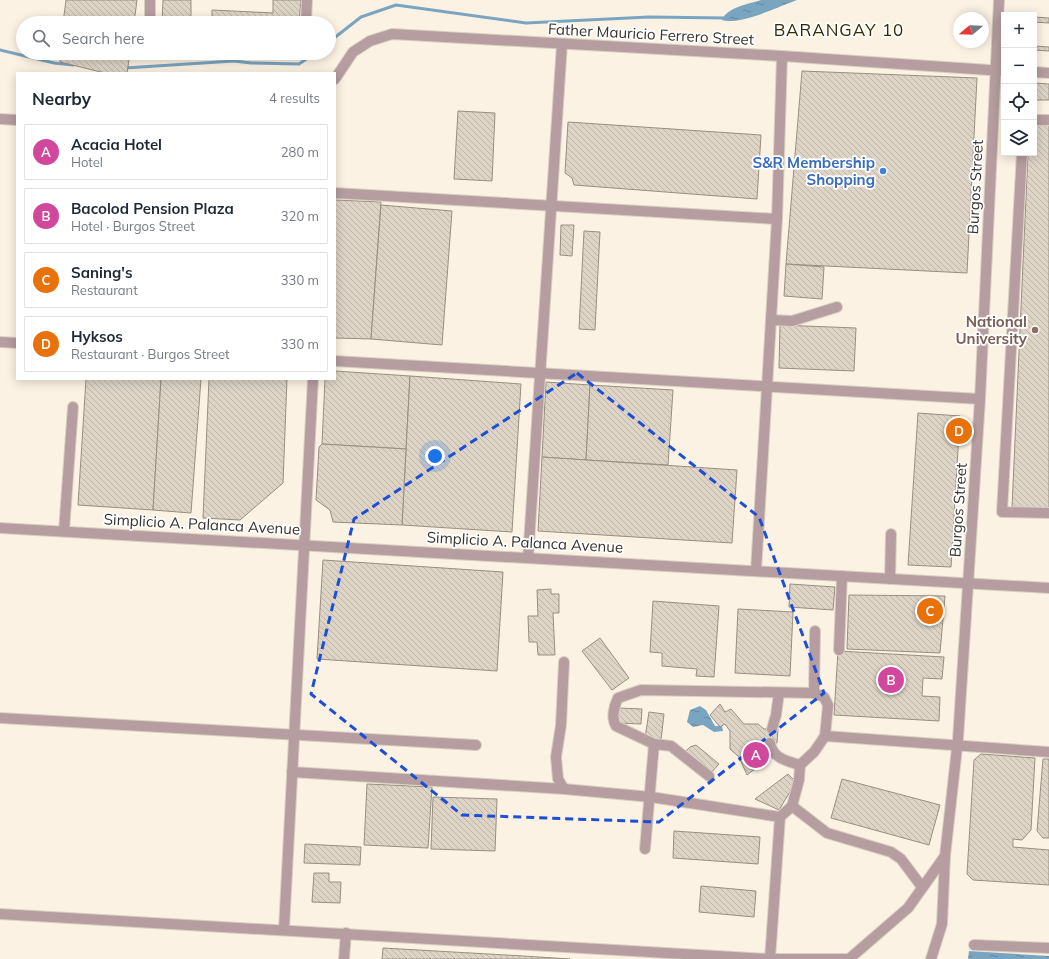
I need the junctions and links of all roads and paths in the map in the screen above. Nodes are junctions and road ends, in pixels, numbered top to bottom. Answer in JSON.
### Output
{"nodes":[{"id":1,"x":150,"y":0,"type":"edge"},
{"id":2,"x":307,"y":0,"type":"edge"},
{"id":3,"x":999,"y":0,"type":"edge"},
{"id":4,"x":150,"y":16,"type":"edge"},
{"id":5,"x":306,"y":16,"type":"edge"},
{"id":6,"x":562,"y":44,"type":"junction"},
{"id":7,"x":782,"y":56,"type":"junction"},
{"id":8,"x":1000,"y":71,"type":"edge"},
{"id":9,"x":1037,"y":72,"type":"edge"},
{"id":10,"x":1049,"y":73,"type":"edge"},
{"id":11,"x":336,"y":78,"type":"edge"},
{"id":12,"x":999,"y":118,"type":"edge"},
{"id":13,"x":0,"y":119,"type":"edge"},
{"id":14,"x":16,"y":120,"type":"edge"},
{"id":15,"x":1037,"y":120,"type":"edge"},
{"id":16,"x":1049,"y":120,"type":"edge"},
{"id":17,"x":1022,"y":156,"type":"edge"},
{"id":18,"x":336,"y":193,"type":"edge"},
{"id":19,"x":551,"y":206,"type":"junction"},
{"id":20,"x":777,"y":219,"type":"junction"},
{"id":21,"x":837,"y":307,"type":"dead end"},
{"id":22,"x":772,"y":320,"type":"junction"},
{"id":23,"x":0,"y":342,"type":"edge"},
{"id":24,"x":16,"y":343,"type":"edge"},
{"id":25,"x":336,"y":361,"type":"edge"},
{"id":26,"x":541,"y":373,"type":"junction"},
{"id":27,"x":313,"y":380,"type":"edge"},
{"id":28,"x":768,"y":385,"type":"junction"},
{"id":29,"x":980,"y":399,"type":"junction"},
{"id":30,"x":73,"y":407,"type":"dead end"},
{"id":31,"x":1049,"y":513,"type":"edge"},
{"id":32,"x":0,"y":528,"type":"edge"},
{"id":33,"x":64,"y":531,"type":"junction"},
{"id":34,"x":891,"y":534,"type":"dead end"},
{"id":35,"x":304,"y":544,"type":"junction"},
{"id":36,"x":528,"y":558,"type":"junction"},
{"id":37,"x":756,"y":571,"type":"junction"},
{"id":38,"x":842,"y":576,"type":"junction"},
{"id":39,"x":890,"y":579,"type":"junction"},
{"id":40,"x":968,"y":583,"type":"junction"},
{"id":41,"x":1049,"y":588,"type":"edge"},
{"id":42,"x":815,"y":631,"type":"dead end"},
{"id":43,"x":840,"y":650,"type":"dead end"},
{"id":44,"x":564,"y":662,"type":"dead end"},
{"id":45,"x":779,"y":693,"type":"junction"},
{"id":46,"x":814,"y":693,"type":"junction"},
{"id":47,"x":0,"y":718,"type":"edge"},
{"id":48,"x":772,"y":729,"type":"dead end"},
{"id":49,"x":294,"y":734,"type":"junction"},
{"id":50,"x":826,"y":736,"type":"junction"},
{"id":51,"x":770,"y":743,"type":"dead end"},
{"id":52,"x":654,"y":744,"type":"junction"},
{"id":53,"x":476,"y":745,"type":"dead end"},
{"id":54,"x":957,"y":747,"type":"junction"},
{"id":55,"x":1049,"y":752,"type":"edge"},
{"id":56,"x":800,"y":765,"type":"junction"},
{"id":57,"x":292,"y":772,"type":"junction"},
{"id":58,"x":709,"y":776,"type":"dead end"},
{"id":59,"x":564,"y":789,"type":"junction"},
{"id":60,"x":650,"y":797,"type":"junction"},
{"id":61,"x":792,"y":806,"type":"junction"},
{"id":62,"x":780,"y":817,"type":"junction"},
{"id":63,"x":646,"y":849,"type":"dead end"},
{"id":64,"x":945,"y":856,"type":"junction"},
{"id":65,"x":922,"y":887,"type":"junction"},
{"id":66,"x":0,"y":914,"type":"edge"},
{"id":67,"x":284,"y":929,"type":"junction"},
{"id":68,"x":346,"y":933,"type":"junction"},
{"id":69,"x":974,"y":945,"type":"dead end"},
{"id":70,"x":1049,"y":948,"type":"edge"},
{"id":71,"x":666,"y":956,"type":"edge"},
{"id":72,"x":344,"y":959,"type":"edge"},
{"id":73,"x":770,"y":959,"type":"edge"},
{"id":74,"x":849,"y":959,"type":"edge"},
{"id":75,"x":931,"y":959,"type":"edge"}],
"edges":[{"from":1,"to":4,"type":"street"},
{"from":2,"to":5,"type":"street"},
{"from":3,"to":8,"type":"street","name":"Burgos Street"},
{"from":6,"to":7,"type":"street","name":"Father Mauricio Ferrero Street"},
{"from":6,"to":11,"type":"street","name":"Father Mauricio Ferrero Street"},
{"from":6,"to":19,"type":"street"},
{"from":7,"to":8,"type":"street","name":"Father Mauricio Ferrero Street"},
{"from":7,"to":20,"type":"street"},
{"from":8,"to":12,"type":"street","name":"Burgos Street"},
{"from":9,"to":10,"type":"street"},
{"from":12,"to":29,"type":"street","name":"Burgos Street"},
{"from":13,"to":14,"type":"street"},
{"from":15,"to":16,"type":"street"},
{"from":17,"to":31,"type":"street"},
{"from":18,"to":19,"type":"street"},
{"from":19,"to":20,"type":"street"},
{"from":19,"to":26,"type":"street"},
{"from":20,"to":22,"type":"street"},
{"from":21,"to":22,"type":"street"},
{"from":22,"to":28,"type":"street"},
{"from":23,"to":24,"type":"street"},
{"from":25,"to":26,"type":"street"},
{"from":26,"to":28,"type":"street"},
{"from":26,"to":36,"type":"street"},
{"from":27,"to":35,"type":"street"},
{"from":28,"to":29,"type":"street"},
{"from":28,"to":37,"type":"street"},
{"from":29,"to":40,"type":"street","name":"Burgos Street"},
{"from":30,"to":33,"type":"street"},
{"from":32,"to":33,"type":"street","name":"Simplicio A. Palanca Avenue"},
{"from":33,"to":35,"type":"street","name":"Simplicio A. Palanca Avenue"},
{"from":34,"to":39,"type":"street"},
{"from":35,"to":36,"type":"street","name":"Simplicio A. Palanca Avenue"},
{"from":35,"to":49,"type":"street"},
{"from":36,"to":37,"type":"street","name":"Simplicio A. Palanca Avenue"},
{"from":37,"to":38,"type":"street","name":"Simplicio A. Palanca Avenue"},
{"from":38,"to":39,"type":"street","name":"Simplicio A. Palanca Avenue"},
{"from":38,"to":43,"type":"street"},
{"from":39,"to":40,"type":"street","name":"Simplicio A. Palanca Avenue"},
{"from":40,"to":41,"type":"street","name":"Simplicio A. Palanca Avenue"},
{"from":40,"to":54,"type":"street","name":"Burgos Street"},
{"from":42,"to":46,"type":"street"},
{"from":44,"to":59,"type":"street"},
{"from":45,"to":46,"type":"street"},
{"from":45,"to":48,"type":"street"},
{"from":45,"to":52,"type":"street"},
{"from":46,"to":50,"type":"street"},
{"from":47,"to":49,"type":"street"},
{"from":49,"to":53,"type":"street"},
{"from":49,"to":57,"type":"street"},
{"from":50,"to":54,"type":"street"},
{"from":50,"to":56,"type":"street"},
{"from":51,"to":56,"type":"street"},
{"from":52,"to":58,"type":"street"},
{"from":52,"to":60,"type":"street"},
{"from":54,"to":55,"type":"street"},
{"from":54,"to":64,"type":"street","name":"Burgos Street"},
{"from":56,"to":61,"type":"street"},
{"from":57,"to":59,"type":"street"},
{"from":57,"to":67,"type":"street"},
{"from":59,"to":60,"type":"street"},
{"from":60,"to":62,"type":"street"},
{"from":60,"to":63,"type":"street"},
{"from":61,"to":62,"type":"street"},
{"from":61,"to":65,"type":"street"},
{"from":62,"to":73,"type":"street"},
{"from":64,"to":65,"type":"street"},
{"from":64,"to":75,"type":"street","name":"Burgos Street"},
{"from":65,"to":74,"type":"street"},
{"from":66,"to":67,"type":"street"},
{"from":67,"to":68,"type":"street"},
{"from":68,"to":71,"type":"street"},
{"from":68,"to":72,"type":"street"},
{"from":69,"to":70,"type":"street"},
{"from":71,"to":73,"type":"street"},
{"from":73,"to":74,"type":"street"}]}
